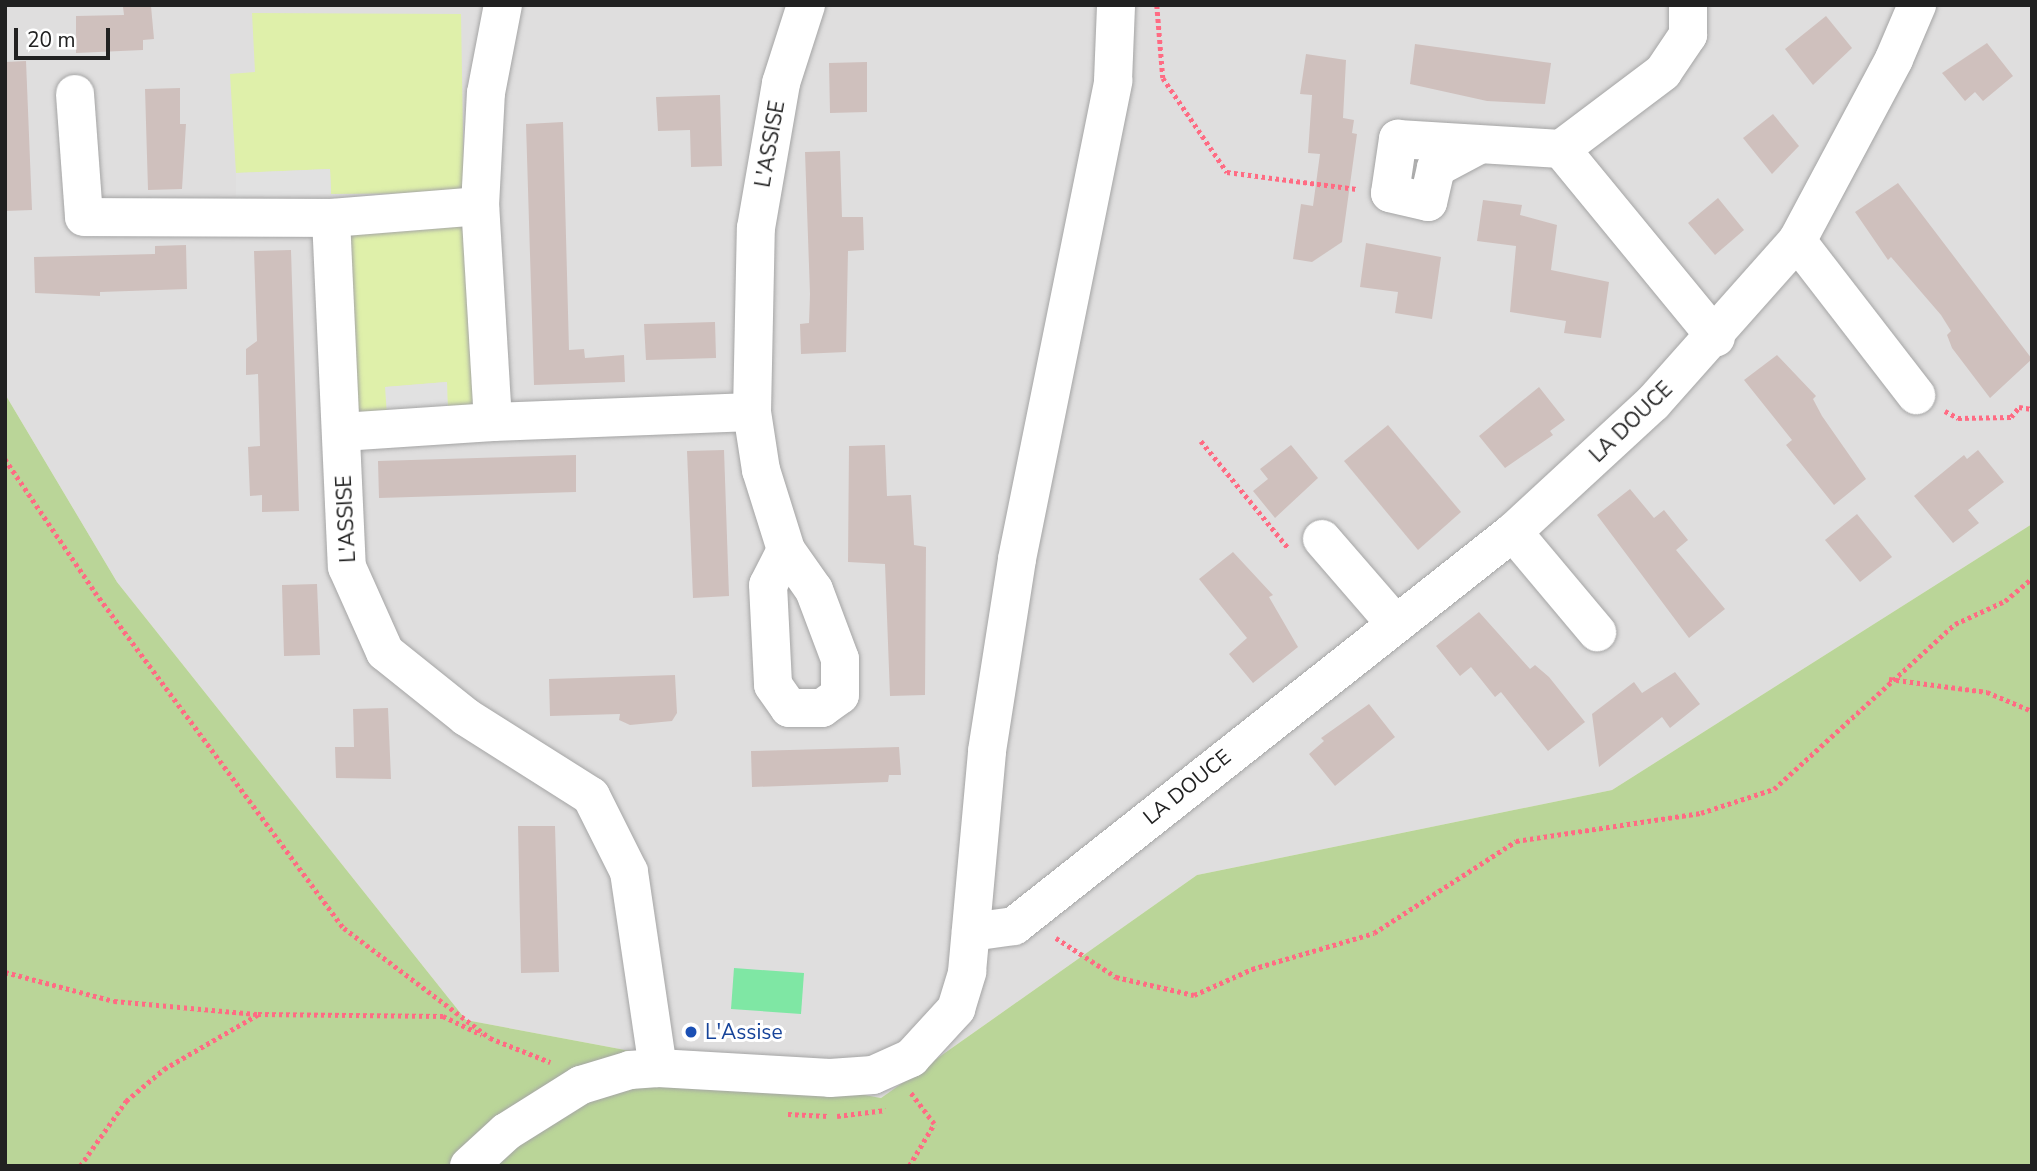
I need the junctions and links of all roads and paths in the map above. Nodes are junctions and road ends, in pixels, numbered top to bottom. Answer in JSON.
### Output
{"nodes":[{"id":1,"x":503,"y":5,"type":"edge"},
{"id":2,"x":806,"y":5,"type":"edge"},
{"id":3,"x":1116,"y":5,"type":"edge"},
{"id":4,"x":1157,"y":5,"type":"edge"},
{"id":5,"x":1688,"y":5,"type":"edge"},
{"id":6,"x":1917,"y":5,"type":"edge"},
{"id":7,"x":75,"y":94,"type":"dead end"},
{"id":8,"x":1561,"y":149,"type":"junction"},
{"id":9,"x":1390,"y":193,"type":"joint"},
{"id":10,"x":481,"y":206,"type":"junction"},
{"id":11,"x":331,"y":218,"type":"junction"},
{"id":12,"x":1797,"y":240,"type":"junction"},
{"id":13,"x":1716,"y":338,"type":"junction"},
{"id":14,"x":1916,"y":396,"type":"joint"},
{"id":15,"x":2032,"y":409,"type":"edge"},
{"id":16,"x":751,"y":412,"type":"junction"},
{"id":17,"x":493,"y":422,"type":"junction"},
{"id":18,"x":342,"y":432,"type":"junction"},
{"id":19,"x":1201,"y":441,"type":"dead end"},
{"id":20,"x":5,"y":459,"type":"edge"},
{"id":21,"x":1513,"y":532,"type":"junction"},
{"id":22,"x":1322,"y":539,"type":"joint"},
{"id":23,"x":786,"y":550,"type":"dead end"},
{"id":24,"x":2032,"y":578,"type":"edge"},
{"id":25,"x":1394,"y":622,"type":"junction"},
{"id":26,"x":1597,"y":632,"type":"dead end"},
{"id":27,"x":1888,"y":679,"type":"junction"},
{"id":28,"x":2032,"y":711,"type":"edge"},
{"id":29,"x":971,"y":932,"type":"junction"},
{"id":30,"x":1044,"y":937,"type":"dead end"},
{"id":31,"x":5,"y":972,"type":"edge"},
{"id":32,"x":258,"y":1014,"type":"junction"},
{"id":33,"x":490,"y":1038,"type":"junction"},
{"id":34,"x":658,"y":1068,"type":"junction"},
{"id":35,"x":581,"y":1085,"type":"junction"},
{"id":36,"x":901,"y":1087,"type":"junction"},
{"id":37,"x":889,"y":1107,"type":"dead end"},
{"id":38,"x":783,"y":1113,"type":"dead end"},
{"id":39,"x":80,"y":1166,"type":"edge"},
{"id":40,"x":470,"y":1166,"type":"edge"},
{"id":41,"x":909,"y":1166,"type":"edge"}],
"edges":[{"from":1,"to":10,"type":"street"},
{"from":2,"to":16,"type":"street","name":"L'ASSISE"},
{"from":3,"to":29,"type":"street"},
{"from":4,"to":9,"type":"path"},
{"from":5,"to":8,"type":"street"},
{"from":6,"to":12,"type":"street","name":"LA DOUCE"},
{"from":7,"to":11,"type":"street"},
{"from":8,"to":9,"type":"street"},
{"from":8,"to":13,"type":"street"},
{"from":10,"to":11,"type":"street"},
{"from":10,"to":17,"type":"street"},
{"from":11,"to":18,"type":"street","name":"L'ASSISE"},
{"from":12,"to":13,"type":"street","name":"LA DOUCE"},
{"from":12,"to":14,"type":"street"},
{"from":13,"to":21,"type":"street","name":"LA DOUCE"},
{"from":14,"to":15,"type":"path"},
{"from":16,"to":17,"type":"street"},
{"from":16,"to":23,"type":"street","name":"L'ASSISE"},
{"from":17,"to":18,"type":"street"},
{"from":18,"to":34,"type":"street","name":"L'ASSISE"},
{"from":19,"to":22,"type":"path"},
{"from":20,"to":33,"type":"path"},
{"from":21,"to":25,"type":"street","name":"LA DOUCE"},
{"from":21,"to":26,"type":"street"},
{"from":22,"to":25,"type":"street"},
{"from":24,"to":27,"type":"path"},
{"from":25,"to":29,"type":"street","name":"LA DOUCE"},
{"from":27,"to":28,"type":"path"},
{"from":27,"to":30,"type":"path"},
{"from":29,"to":36,"type":"street"},
{"from":31,"to":32,"type":"path"},
{"from":32,"to":33,"type":"path"},
{"from":32,"to":39,"type":"path"},
{"from":33,"to":35,"type":"path"},
{"from":34,"to":35,"type":"street"},
{"from":34,"to":36,"type":"street"},
{"from":35,"to":40,"type":"street"},
{"from":36,"to":41,"type":"path"},
{"from":37,"to":38,"type":"path"}]}
